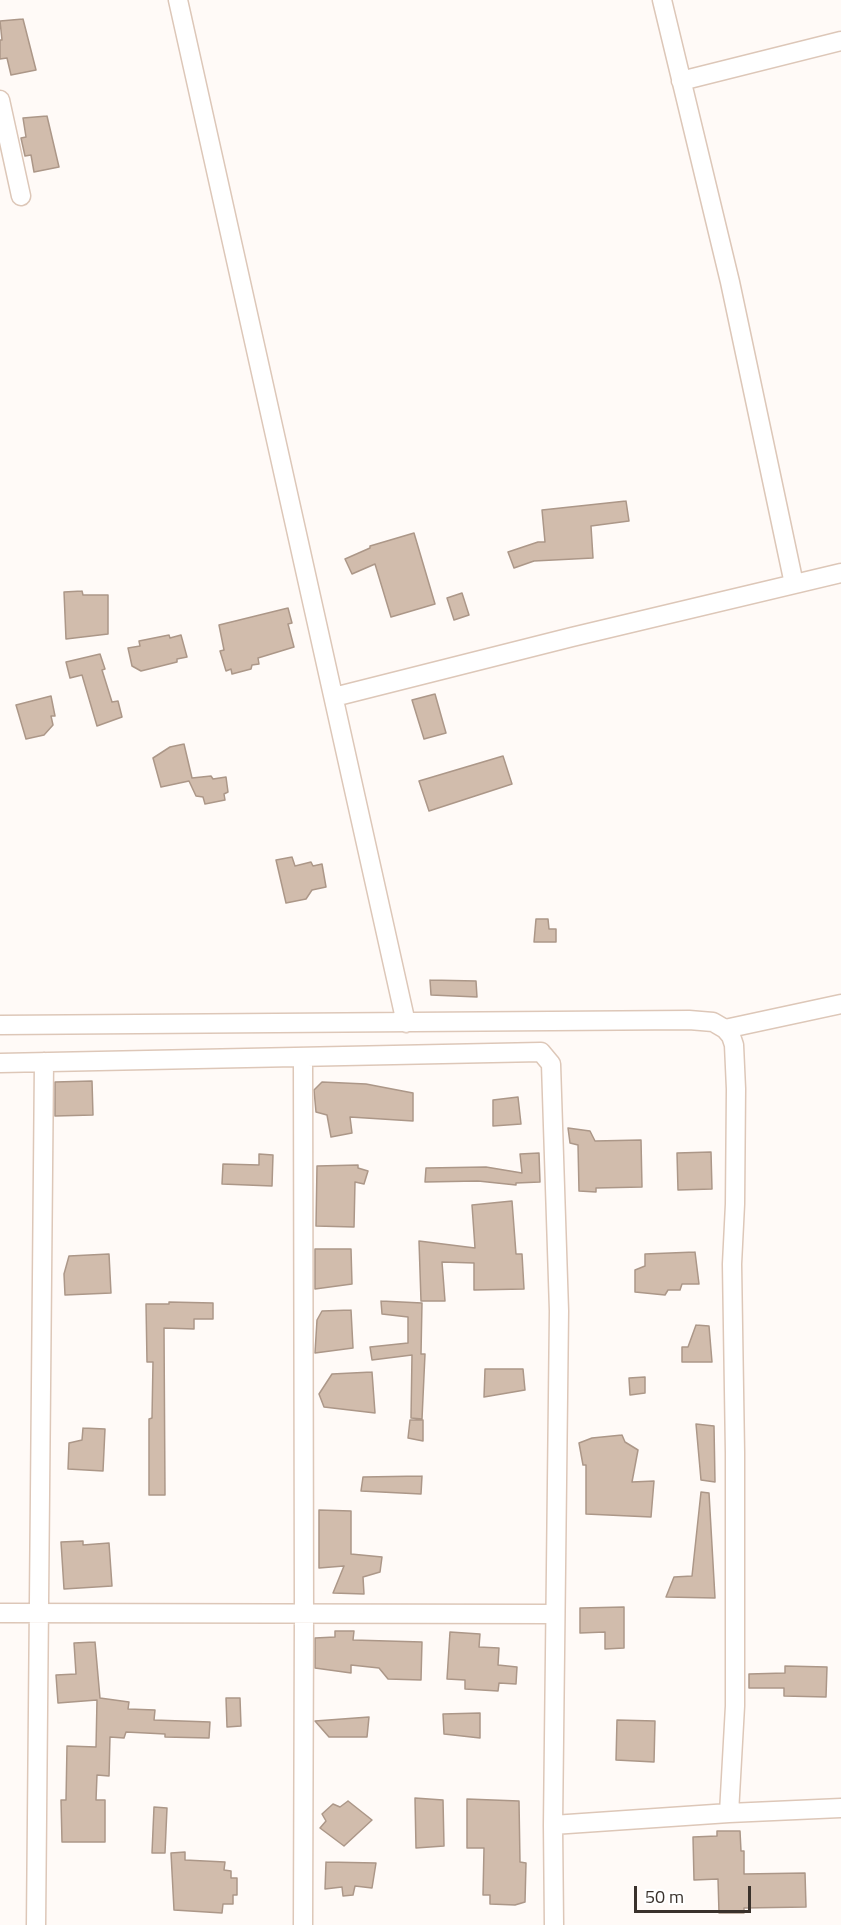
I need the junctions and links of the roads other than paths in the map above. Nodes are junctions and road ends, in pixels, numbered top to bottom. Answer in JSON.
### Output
{"nodes":[{"id":1,"x":178,"y":0,"type":"edge"},
{"id":2,"x":662,"y":0,"type":"edge"},
{"id":3,"x":841,"y":41,"type":"edge"},
{"id":4,"x":681,"y":81,"type":"junction"},
{"id":5,"x":0,"y":100,"type":"edge"},
{"id":6,"x":21,"y":196,"type":"dead end"},
{"id":7,"x":841,"y":573,"type":"edge"},
{"id":8,"x":794,"y":584,"type":"junction"},
{"id":9,"x":334,"y":697,"type":"junction"},
{"id":10,"x":841,"y":1004,"type":"edge"},
{"id":11,"x":406,"y":1023,"type":"junction"},
{"id":12,"x":0,"y":1025,"type":"edge"},
{"id":13,"x":725,"y":1029,"type":"junction"},
{"id":14,"x":303,"y":1057,"type":"junction"},
{"id":15,"x":44,"y":1062,"type":"junction"},
{"id":16,"x":0,"y":1063,"type":"edge"},
{"id":17,"x":39,"y":1612,"type":"junction"},
{"id":18,"x":0,"y":1613,"type":"edge"},
{"id":19,"x":304,"y":1614,"type":"junction"},
{"id":20,"x":555,"y":1614,"type":"junction"},
{"id":21,"x":841,"y":1808,"type":"edge"},
{"id":22,"x":729,"y":1813,"type":"junction"},
{"id":23,"x":553,"y":1825,"type":"junction"},
{"id":24,"x":36,"y":1925,"type":"edge"},
{"id":25,"x":303,"y":1925,"type":"edge"},
{"id":26,"x":554,"y":1925,"type":"edge"}],
"edges":[{"from":1,"to":9,"type":"street"},
{"from":2,"to":4,"type":"street"},
{"from":3,"to":4,"type":"street"},
{"from":4,"to":8,"type":"street"},
{"from":5,"to":6,"type":"street"},
{"from":7,"to":8,"type":"street"},
{"from":8,"to":9,"type":"street"},
{"from":9,"to":11,"type":"street"},
{"from":10,"to":13,"type":"street"},
{"from":11,"to":12,"type":"street"},
{"from":11,"to":13,"type":"street"},
{"from":13,"to":22,"type":"street"},
{"from":14,"to":15,"type":"street"},
{"from":14,"to":19,"type":"street"},
{"from":14,"to":20,"type":"street"},
{"from":15,"to":16,"type":"street"},
{"from":15,"to":17,"type":"street"},
{"from":17,"to":18,"type":"street"},
{"from":17,"to":19,"type":"street"},
{"from":17,"to":24,"type":"street"},
{"from":19,"to":20,"type":"street"},
{"from":19,"to":25,"type":"street"},
{"from":20,"to":23,"type":"street"},
{"from":21,"to":22,"type":"street"},
{"from":22,"to":23,"type":"street"},
{"from":23,"to":26,"type":"street"}]}
